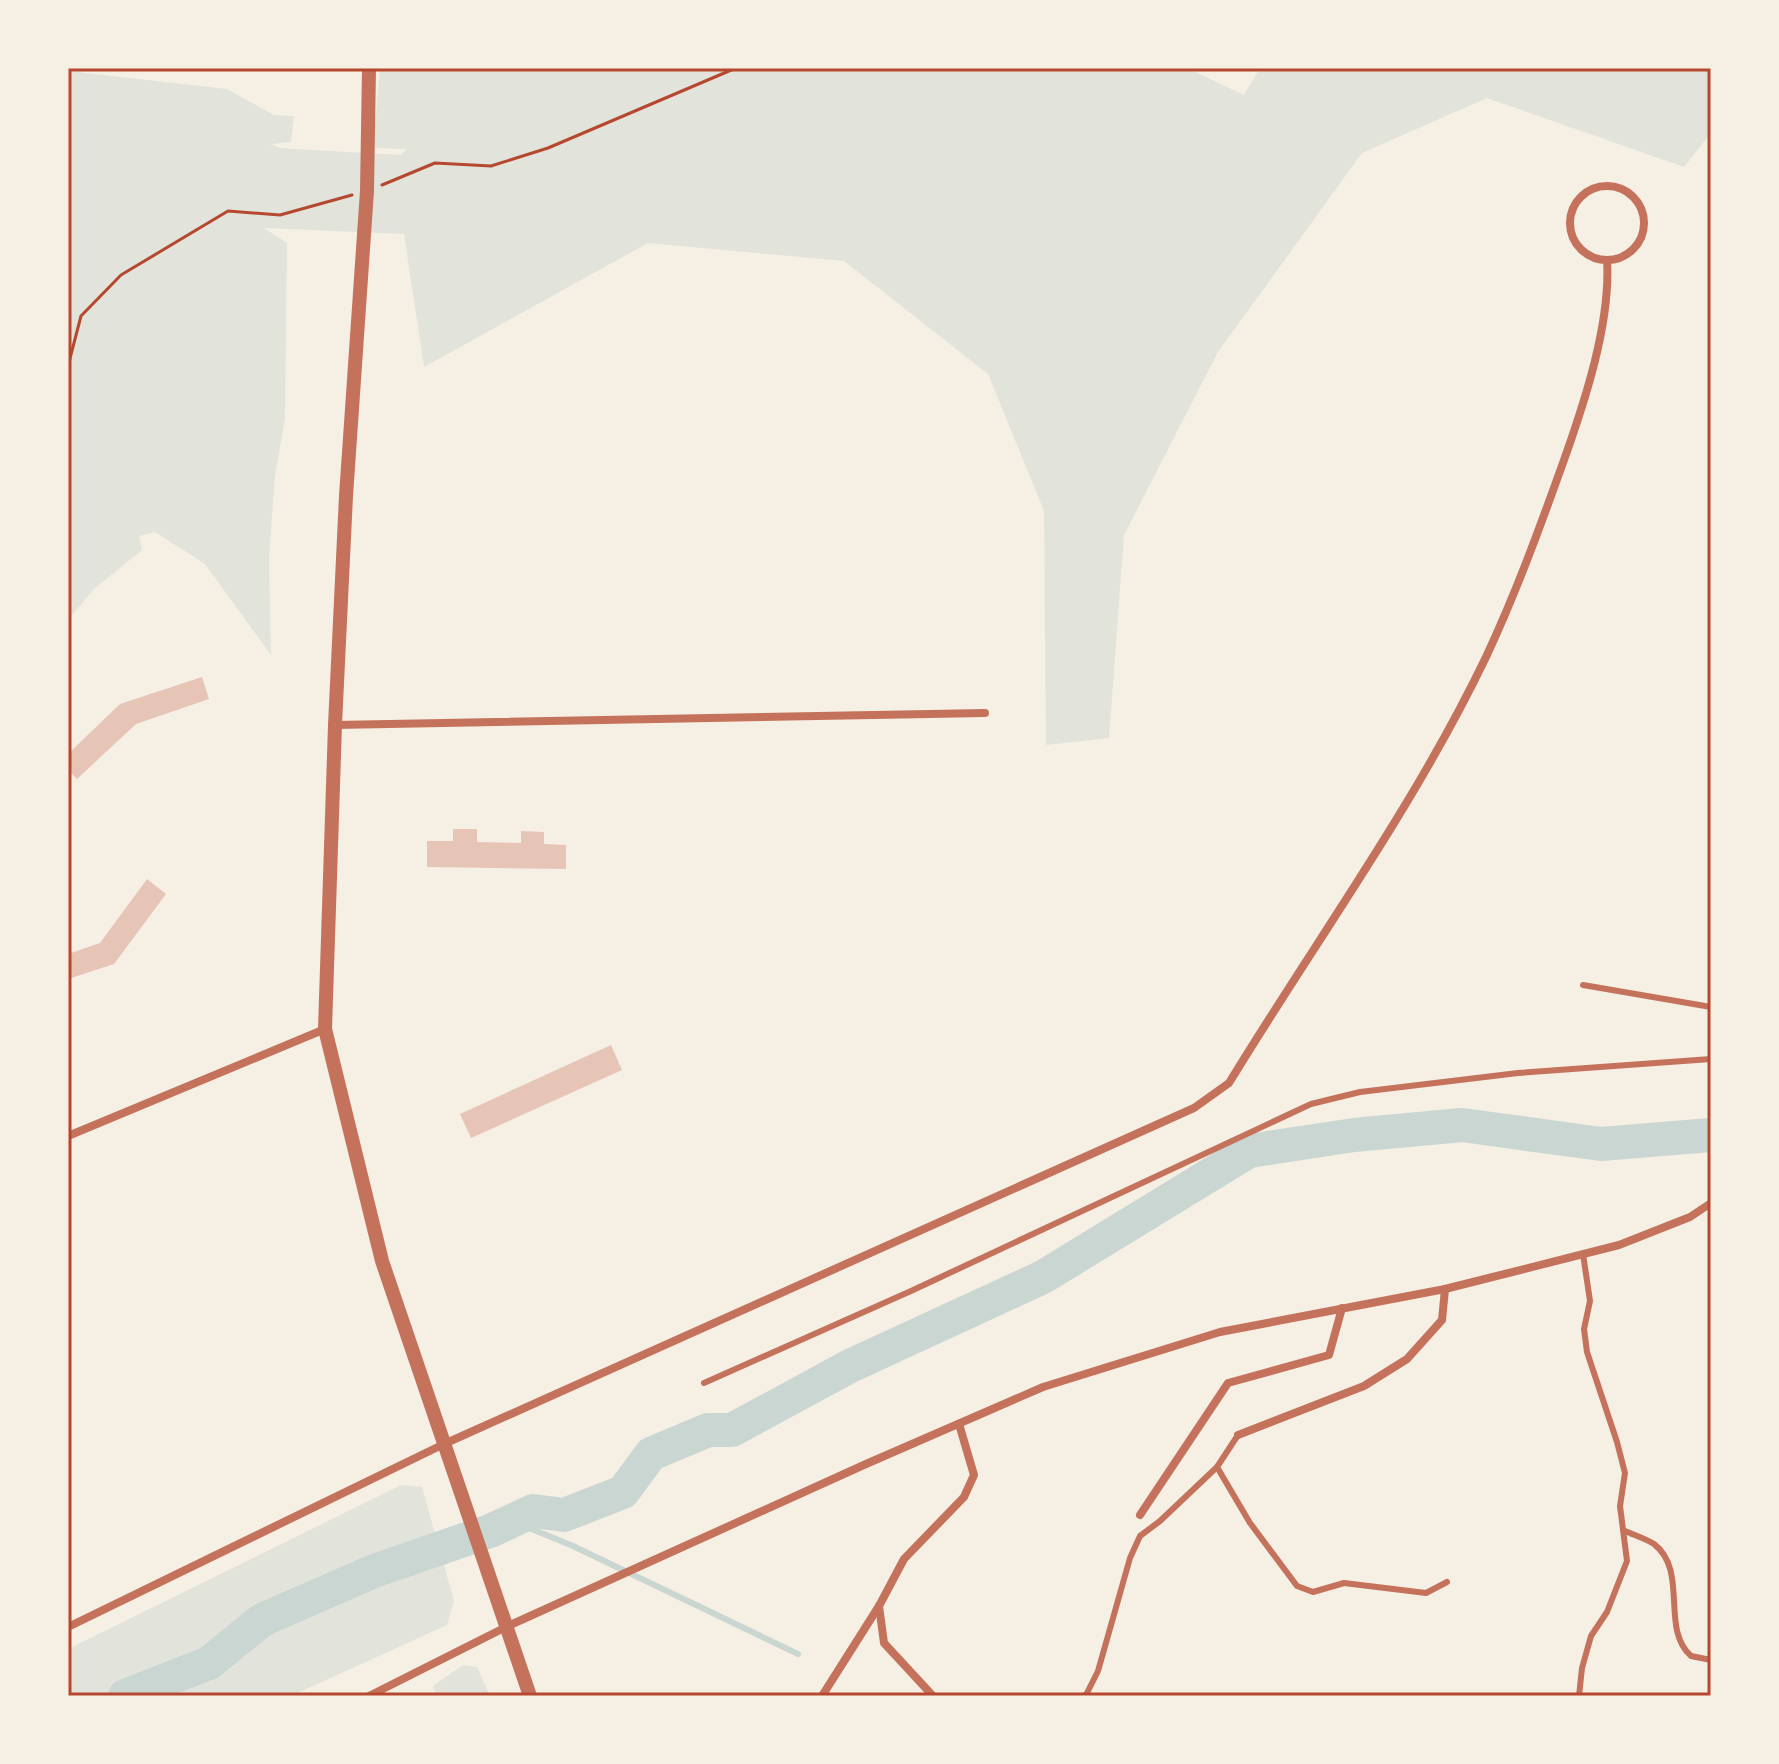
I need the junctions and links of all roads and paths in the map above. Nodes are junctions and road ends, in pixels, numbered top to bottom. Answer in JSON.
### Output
{"nodes":[{"id":1,"x":369,"y":68,"type":"edge"},
{"id":2,"x":1607,"y":260,"type":"junction"},
{"id":3,"x":985,"y":713,"type":"dead end"},
{"id":4,"x":335,"y":725,"type":"junction"},
{"id":5,"x":1583,"y":985,"type":"dead end"},
{"id":6,"x":1711,"y":1007,"type":"edge"},
{"id":7,"x":325,"y":1029,"type":"junction"},
{"id":8,"x":1711,"y":1059,"type":"edge"},
{"id":9,"x":68,"y":1136,"type":"edge"},
{"id":10,"x":1711,"y":1203,"type":"edge"},
{"id":11,"x":1583,"y":1254,"type":"junction"},
{"id":12,"x":1445,"y":1289,"type":"junction"},
{"id":13,"x":1342,"y":1308,"type":"junction"},
{"id":14,"x":704,"y":1383,"type":"dead end"},
{"id":15,"x":959,"y":1424,"type":"junction"},
{"id":16,"x":1238,"y":1435,"type":"joint"},
{"id":17,"x":444,"y":1444,"type":"junction"},
{"id":18,"x":1217,"y":1467,"type":"junction"},
{"id":19,"x":1140,"y":1515,"type":"dead end"},
{"id":20,"x":1625,"y":1531,"type":"junction"},
{"id":21,"x":1447,"y":1582,"type":"dead end"},
{"id":22,"x":879,"y":1606,"type":"junction"},
{"id":23,"x":508,"y":1626,"type":"junction"},
{"id":24,"x":68,"y":1627,"type":"edge"},
{"id":25,"x":1711,"y":1660,"type":"edge"},
{"id":26,"x":369,"y":1696,"type":"edge"},
{"id":27,"x":530,"y":1696,"type":"edge"},
{"id":28,"x":822,"y":1696,"type":"edge"},
{"id":29,"x":933,"y":1696,"type":"edge"},
{"id":30,"x":1082,"y":1696,"type":"edge"},
{"id":31,"x":1579,"y":1696,"type":"edge"}],
"edges":[{"from":1,"to":4,"type":"street"},
{"from":2,"to":2,"type":"street"},
{"from":2,"to":17,"type":"street"},
{"from":3,"to":4,"type":"street"},
{"from":4,"to":7,"type":"street"},
{"from":5,"to":6,"type":"lane"},
{"from":7,"to":9,"type":"street"},
{"from":7,"to":17,"type":"street"},
{"from":8,"to":14,"type":"lane"},
{"from":10,"to":11,"type":"street"},
{"from":11,"to":12,"type":"street"},
{"from":11,"to":20,"type":"lane"},
{"from":12,"to":13,"type":"street"},
{"from":12,"to":16,"type":"street"},
{"from":13,"to":15,"type":"street"},
{"from":13,"to":19,"type":"street"},
{"from":15,"to":22,"type":"street"},
{"from":15,"to":23,"type":"street"},
{"from":16,"to":18,"type":"lane"},
{"from":17,"to":23,"type":"street"},
{"from":17,"to":24,"type":"street"},
{"from":18,"to":21,"type":"lane"},
{"from":18,"to":30,"type":"lane"},
{"from":20,"to":25,"type":"lane"},
{"from":20,"to":31,"type":"lane"},
{"from":22,"to":28,"type":"street"},
{"from":22,"to":29,"type":"street"},
{"from":23,"to":26,"type":"street"},
{"from":23,"to":27,"type":"street"}]}
